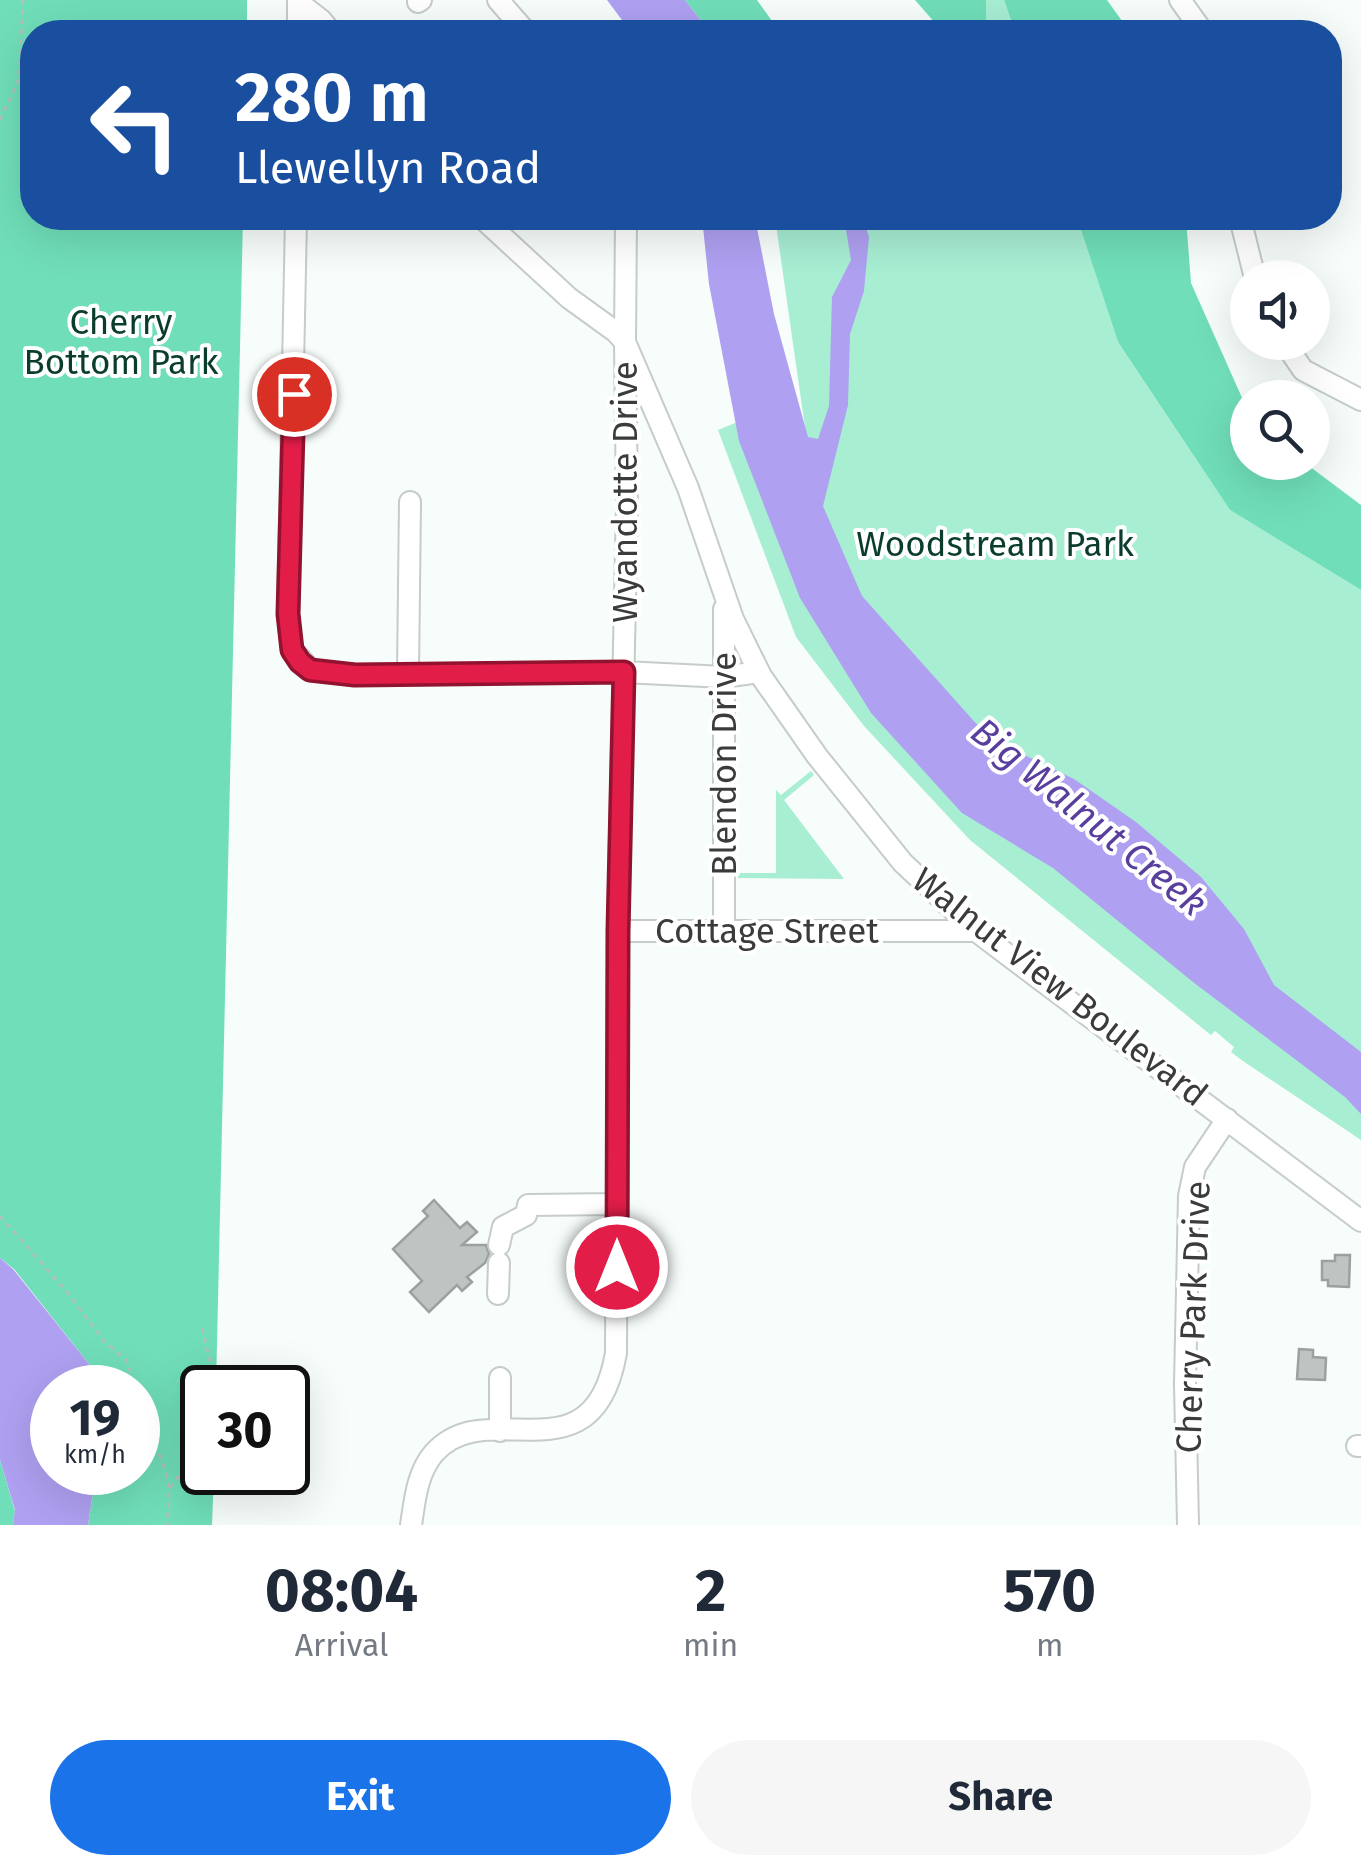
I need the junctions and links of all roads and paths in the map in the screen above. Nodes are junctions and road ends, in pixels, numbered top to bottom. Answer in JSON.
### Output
{"nodes":[{"id":1,"x":498,"y":0,"type":"edge"},
{"id":2,"x":298,"y":1,"type":"edge"},
{"id":3,"x":321,"y":20,"type":"edge"},
{"id":4,"x":516,"y":20,"type":"edge"},
{"id":5,"x":20,"y":59,"type":"edge"},
{"id":6,"x":0,"y":120,"type":"edge"},
{"id":7,"x":296,"y":230,"type":"edge"},
{"id":8,"x":495,"y":230,"type":"edge"},
{"id":9,"x":626,"y":230,"type":"edge"},
{"id":10,"x":1243,"y":230,"type":"edge"},
{"id":11,"x":1250,"y":260,"type":"edge"},
{"id":12,"x":624,"y":342,"type":"junction"},
{"id":13,"x":1296,"y":360,"type":"edge"},
{"id":14,"x":1361,"y":400,"type":"edge"},
{"id":15,"x":410,"y":502,"type":"dead end"},
{"id":16,"x":724,"y":597,"type":"junction"},
{"id":17,"x":624,"y":672,"type":"junction"},
{"id":18,"x":759,"y":672,"type":"junction"},
{"id":19,"x":408,"y":674,"type":"junction"},
{"id":20,"x":724,"y":678,"type":"junction"},
{"id":21,"x":724,"y":930,"type":"junction"},
{"id":22,"x":618,"y":931,"type":"junction"},
{"id":23,"x":976,"y":931,"type":"junction"},
{"id":24,"x":1227,"y":1119,"type":"junction"},
{"id":25,"x":617,"y":1204,"type":"junction"},
{"id":26,"x":0,"y":1216,"type":"edge"},
{"id":27,"x":1361,"y":1221,"type":"edge"},
{"id":28,"x":498,"y":1294,"type":"dead end"},
{"id":29,"x":202,"y":1328,"type":"dead end"},
{"id":30,"x":128,"y":1365,"type":"edge"},
{"id":31,"x":211,"y":1365,"type":"edge"},
{"id":32,"x":500,"y":1378,"type":"dead end"},
{"id":33,"x":500,"y":1431,"type":"junction"},
{"id":34,"x":160,"y":1460,"type":"edge"},
{"id":35,"x":180,"y":1474,"type":"edge"},
{"id":36,"x":169,"y":1489,"type":"junction"},
{"id":37,"x":166,"y":1525,"type":"edge"},
{"id":38,"x":412,"y":1525,"type":"edge"},
{"id":39,"x":1188,"y":1525,"type":"edge"}],
"edges":[{"from":1,"to":4,"type":"street"},
{"from":2,"to":3,"type":"street"},
{"from":5,"to":6,"type":"path"},
{"from":7,"to":19,"type":"street"},
{"from":8,"to":12,"type":"street"},
{"from":9,"to":12,"type":"street","name":"Walnut View Boulevard"},
{"from":10,"to":11,"type":"street"},
{"from":12,"to":16,"type":"street","name":"Walnut View Boulevard"},
{"from":12,"to":17,"type":"street","name":"Wyandotte Drive"},
{"from":13,"to":14,"type":"street"},
{"from":15,"to":19,"type":"street"},
{"from":16,"to":18,"type":"street","name":"Walnut View Boulevard"},
{"from":16,"to":20,"type":"street","name":"Blendon Drive"},
{"from":17,"to":19,"type":"street"},
{"from":17,"to":20,"type":"street"},
{"from":17,"to":22,"type":"street","name":"Wyandotte Drive"},
{"from":18,"to":20,"type":"street"},
{"from":18,"to":23,"type":"street","name":"Walnut View Boulevard"},
{"from":20,"to":21,"type":"street","name":"Blendon Drive"},
{"from":21,"to":22,"type":"street","name":"Cottage Street"},
{"from":21,"to":23,"type":"street","name":"Cottage Street"},
{"from":22,"to":25,"type":"street","name":"Wyandotte Drive"},
{"from":23,"to":24,"type":"street","name":"Walnut View Boulevard"},
{"from":24,"to":27,"type":"street","name":"Walnut View Boulevard"},
{"from":24,"to":39,"type":"street","name":"Cherry Park Drive"},
{"from":25,"to":28,"type":"street"},
{"from":25,"to":33,"type":"street","name":"Wyandotte Drive"},
{"from":26,"to":30,"type":"path"},
{"from":29,"to":31,"type":"path"},
{"from":32,"to":33,"type":"street"},
{"from":33,"to":38,"type":"street","name":"Wyandotte Drive"},
{"from":34,"to":36,"type":"path"},
{"from":35,"to":36,"type":"path"},
{"from":36,"to":37,"type":"path"}]}
